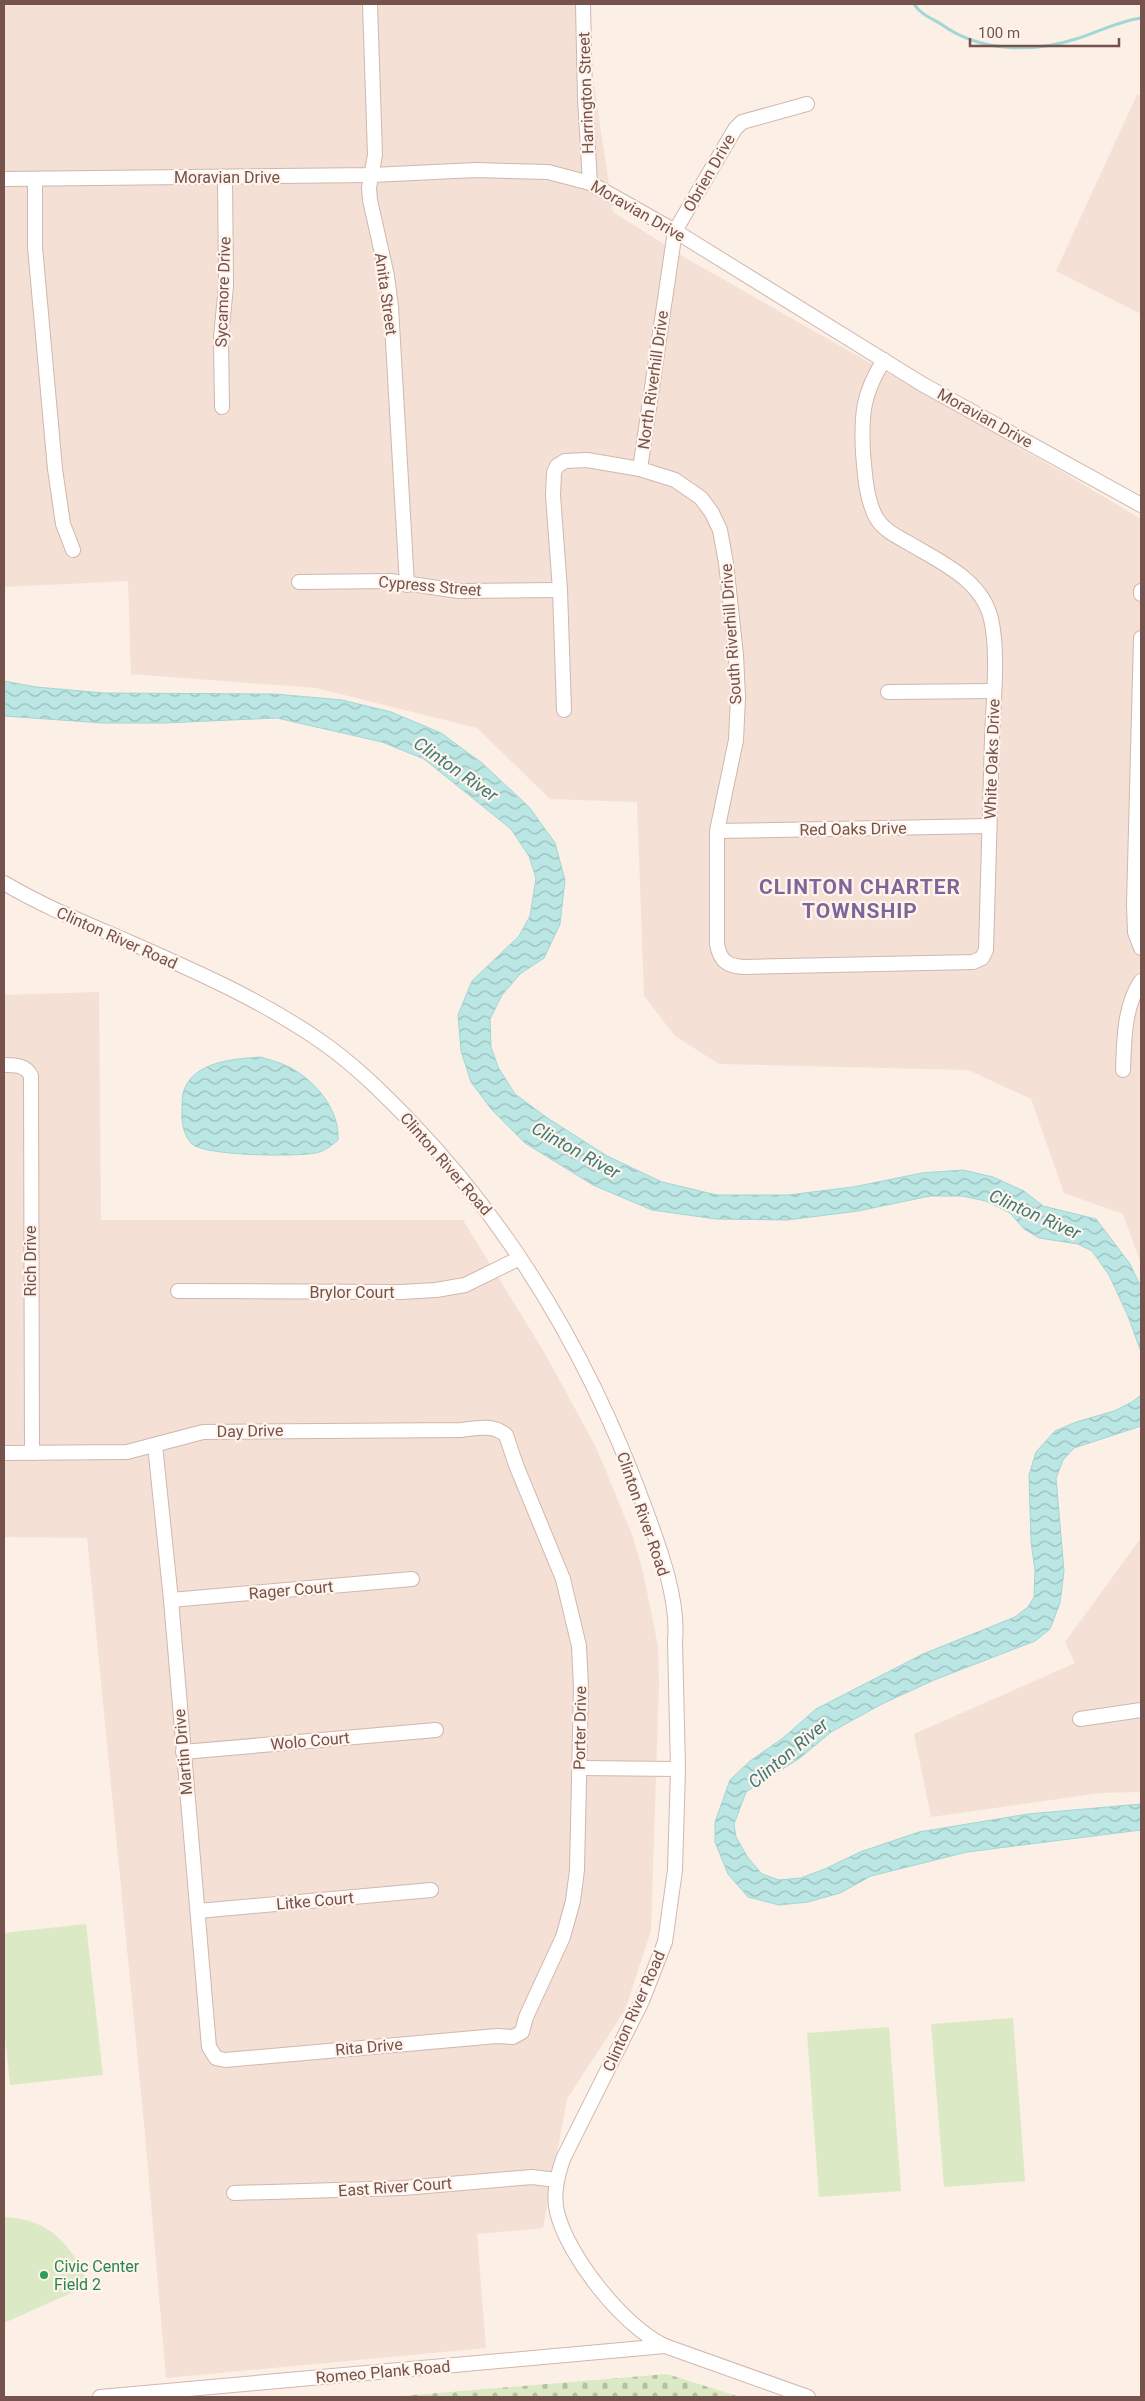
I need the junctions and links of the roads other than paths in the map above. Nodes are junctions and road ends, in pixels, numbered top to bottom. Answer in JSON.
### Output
{"nodes":[{"id":1,"x":370,"y":4,"type":"edge"},
{"id":2,"x":583,"y":4,"type":"edge"},
{"id":3,"x":807,"y":104,"type":"dead end"},
{"id":4,"x":372,"y":175,"type":"junction"},
{"id":5,"x":225,"y":177,"type":"junction"},
{"id":6,"x":4,"y":179,"type":"edge"},
{"id":7,"x":35,"y":179,"type":"junction"},
{"id":8,"x":590,"y":183,"type":"junction"},
{"id":9,"x":675,"y":232,"type":"junction"},
{"id":10,"x":884,"y":360,"type":"junction"},
{"id":11,"x":222,"y":407,"type":"dead end"},
{"id":12,"x":640,"y":469,"type":"junction"},
{"id":13,"x":1141,"y":505,"type":"edge"},
{"id":14,"x":73,"y":550,"type":"dead end"},
{"id":15,"x":299,"y":582,"type":"dead end"},
{"id":16,"x":407,"y":584,"type":"junction"},
{"id":17,"x":560,"y":590,"type":"junction"},
{"id":18,"x":1141,"y":638,"type":"edge"},
{"id":19,"x":994,"y":691,"type":"junction"},
{"id":20,"x":888,"y":692,"type":"dead end"},
{"id":21,"x":564,"y":710,"type":"dead end"},
{"id":22,"x":989,"y":826,"type":"junction"},
{"id":23,"x":717,"y":831,"type":"junction"},
{"id":24,"x":4,"y":883,"type":"edge"},
{"id":25,"x":1141,"y":948,"type":"edge"},
{"id":26,"x":723,"y":962,"type":"joint"},
{"id":27,"x":1141,"y":981,"type":"edge"},
{"id":28,"x":4,"y":1065,"type":"edge"},
{"id":29,"x":1123,"y":1070,"type":"dead end"},
{"id":30,"x":520,"y":1258,"type":"junction"},
{"id":31,"x":178,"y":1291,"type":"dead end"},
{"id":32,"x":499,"y":1430,"type":"joint"},
{"id":33,"x":155,"y":1445,"type":"junction"},
{"id":34,"x":4,"y":1453,"type":"edge"},
{"id":35,"x":32,"y":1453,"type":"junction"},
{"id":36,"x":412,"y":1579,"type":"dead end"},
{"id":37,"x":170,"y":1600,"type":"junction"},
{"id":38,"x":1141,"y":1710,"type":"edge"},
{"id":39,"x":1080,"y":1719,"type":"dead end"},
{"id":40,"x":436,"y":1730,"type":"dead end"},
{"id":41,"x":183,"y":1752,"type":"junction"},
{"id":42,"x":579,"y":1768,"type":"junction"},
{"id":43,"x":678,"y":1769,"type":"junction"},
{"id":44,"x":431,"y":1890,"type":"dead end"},
{"id":45,"x":198,"y":1911,"type":"junction"},
{"id":46,"x":522,"y":2032,"type":"joint"},
{"id":47,"x":216,"y":2058,"type":"joint"},
{"id":48,"x":556,"y":2180,"type":"junction"},
{"id":49,"x":234,"y":2193,"type":"dead end"},
{"id":50,"x":665,"y":2346,"type":"junction"},
{"id":51,"x":100,"y":2397,"type":"edge"},
{"id":52,"x":808,"y":2397,"type":"edge"}],
"edges":[{"from":1,"to":4,"type":"street","name":"Anita Street"},
{"from":2,"to":8,"type":"street","name":"Harrington Street"},
{"from":3,"to":9,"type":"street","name":"Obrien Drive"},
{"from":4,"to":5,"type":"street","name":"Moravian Drive"},
{"from":4,"to":8,"type":"street","name":"Moravian Drive"},
{"from":4,"to":16,"type":"street","name":"Anita Street"},
{"from":5,"to":7,"type":"street","name":"Moravian Drive"},
{"from":5,"to":11,"type":"street","name":"Sycamore Drive"},
{"from":6,"to":7,"type":"street","name":"Moravian Drive"},
{"from":7,"to":14,"type":"street"},
{"from":8,"to":9,"type":"street","name":"Moravian Drive"},
{"from":9,"to":10,"type":"street","name":"Moravian Drive"},
{"from":9,"to":12,"type":"street","name":"North Riverhill Drive"},
{"from":10,"to":13,"type":"street","name":"Moravian Drive"},
{"from":10,"to":19,"type":"street","name":"White Oaks Drive"},
{"from":12,"to":17,"type":"street","name":"North Riverhill Drive"},
{"from":12,"to":23,"type":"street","name":"South Riverhill Drive"},
{"from":15,"to":16,"type":"street","name":"Cypress Street"},
{"from":16,"to":17,"type":"street","name":"Cypress Street"},
{"from":17,"to":21,"type":"street","name":"North Riverhill Drive"},
{"from":18,"to":25,"type":"street"},
{"from":19,"to":20,"type":"street"},
{"from":19,"to":22,"type":"street","name":"White Oaks Drive"},
{"from":22,"to":23,"type":"street","name":"Red Oaks Drive"},
{"from":22,"to":26,"type":"street","name":"White Oaks Drive"},
{"from":23,"to":26,"type":"street","name":"South Riverhill Drive"},
{"from":24,"to":30,"type":"street","name":"Clinton River Road"},
{"from":27,"to":29,"type":"street"},
{"from":28,"to":35,"type":"street","name":"Rich Drive"},
{"from":30,"to":31,"type":"street","name":"Brylor Court"},
{"from":30,"to":43,"type":"street","name":"Clinton River Road"},
{"from":32,"to":33,"type":"street","name":"Day Drive"},
{"from":32,"to":42,"type":"street","name":"Porter Drive"},
{"from":33,"to":35,"type":"street","name":"Day Drive"},
{"from":33,"to":37,"type":"street","name":"Martin Drive"},
{"from":34,"to":35,"type":"street","name":"Day Drive"},
{"from":36,"to":37,"type":"street","name":"Rager Court"},
{"from":37,"to":41,"type":"street","name":"Martin Drive"},
{"from":38,"to":39,"type":"street"},
{"from":40,"to":41,"type":"street","name":"Wolo Court"},
{"from":41,"to":45,"type":"street","name":"Martin Drive"},
{"from":42,"to":43,"type":"street"},
{"from":42,"to":46,"type":"street","name":"Porter Drive"},
{"from":43,"to":48,"type":"street","name":"Clinton River Road"},
{"from":44,"to":45,"type":"street","name":"Litke Court"},
{"from":45,"to":47,"type":"street","name":"Martin Drive"},
{"from":46,"to":47,"type":"street","name":"Rita Drive"},
{"from":48,"to":49,"type":"street","name":"East River Court"},
{"from":48,"to":50,"type":"street","name":"Clinton River Road"},
{"from":50,"to":51,"type":"street","name":"Romeo Plank Road"},
{"from":50,"to":52,"type":"street","name":"Clinton River Road"}]}
